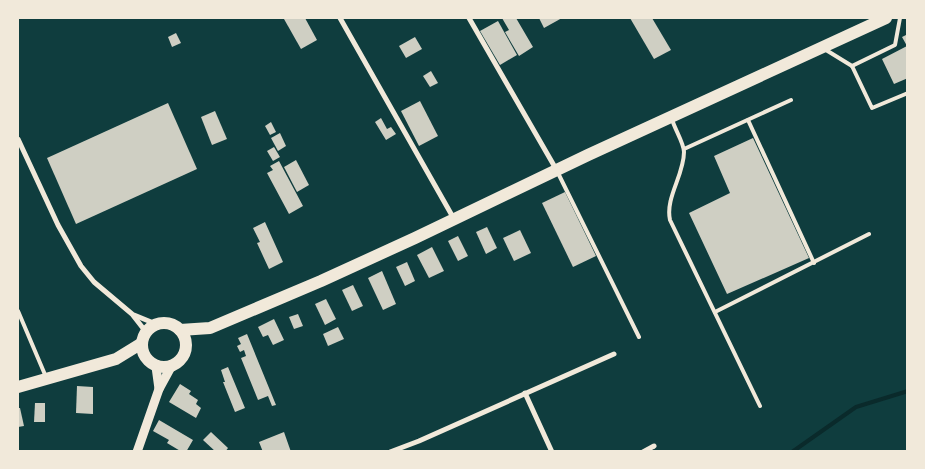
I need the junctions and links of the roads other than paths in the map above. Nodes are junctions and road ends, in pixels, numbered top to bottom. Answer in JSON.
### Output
{"nodes":[{"id":1,"x":340,"y":18,"type":"edge"},
{"id":2,"x":469,"y":18,"type":"edge"},
{"id":3,"x":886,"y":18,"type":"edge"},
{"id":4,"x":900,"y":18,"type":"edge"},
{"id":5,"x":822,"y":47,"type":"junction"},
{"id":6,"x":852,"y":66,"type":"junction"},
{"id":7,"x":908,"y":92,"type":"edge"},
{"id":8,"x":791,"y":100,"type":"dead end"},
{"id":9,"x":671,"y":117,"type":"junction"},
{"id":10,"x":748,"y":120,"type":"junction"},
{"id":11,"x":18,"y":139,"type":"edge"},
{"id":12,"x":684,"y":149,"type":"junction"},
{"id":13,"x":556,"y":169,"type":"junction"},
{"id":14,"x":454,"y":220,"type":"junction"},
{"id":15,"x":869,"y":234,"type":"dead end"},
{"id":16,"x":814,"y":263,"type":"junction"},
{"id":17,"x":18,"y":311,"type":"edge"},
{"id":18,"x":715,"y":312,"type":"junction"},
{"id":19,"x":132,"y":314,"type":"junction"},
{"id":20,"x":210,"y":328,"type":"junction"},
{"id":21,"x":180,"y":330,"type":"junction"},
{"id":22,"x":148,"y":333,"type":"junction"},
{"id":23,"x":639,"y":337,"type":"dead end"},
{"id":24,"x":186,"y":347,"type":"junction"},
{"id":25,"x":614,"y":354,"type":"dead end"},
{"id":26,"x":116,"y":359,"type":"junction"},
{"id":27,"x":151,"y":363,"type":"junction"},
{"id":28,"x":171,"y":367,"type":"junction"},
{"id":29,"x":47,"y":379,"type":"junction"},
{"id":30,"x":18,"y":387,"type":"edge"},
{"id":31,"x":159,"y":389,"type":"junction"},
{"id":32,"x":525,"y":393,"type":"junction"},
{"id":33,"x":760,"y":406,"type":"dead end"},
{"id":34,"x":654,"y":446,"type":"dead end"},
{"id":35,"x":137,"y":452,"type":"edge"},
{"id":36,"x":390,"y":452,"type":"edge"},
{"id":37,"x":552,"y":452,"type":"edge"},
{"id":38,"x":643,"y":452,"type":"edge"}],
"edges":[{"from":1,"to":14,"type":"street"},
{"from":2,"to":13,"type":"street"},
{"from":3,"to":5,"type":"highway"},
{"from":4,"to":6,"type":"lane"},
{"from":5,"to":6,"type":"lane"},
{"from":5,"to":9,"type":"highway"},
{"from":6,"to":7,"type":"lane"},
{"from":8,"to":10,"type":"lane"},
{"from":9,"to":12,"type":"lane"},
{"from":9,"to":13,"type":"highway"},
{"from":10,"to":12,"type":"lane"},
{"from":10,"to":16,"type":"lane"},
{"from":11,"to":19,"type":"street"},
{"from":12,"to":18,"type":"lane"},
{"from":13,"to":14,"type":"highway"},
{"from":13,"to":23,"type":"lane"},
{"from":14,"to":20,"type":"highway"},
{"from":15,"to":16,"type":"lane"},
{"from":16,"to":18,"type":"lane"},
{"from":17,"to":29,"type":"lane"},
{"from":18,"to":33,"type":"lane"},
{"from":19,"to":22,"type":"street"},
{"from":19,"to":22,"type":"street"},
{"from":20,"to":21,"type":"highway"},
{"from":20,"to":24,"type":"highway"},
{"from":21,"to":22,"type":"highway"},
{"from":21,"to":24,"type":"highway"},
{"from":22,"to":26,"type":"highway"},
{"from":22,"to":27,"type":"highway"},
{"from":24,"to":28,"type":"highway"},
{"from":25,"to":32,"type":"street"},
{"from":26,"to":27,"type":"highway"},
{"from":26,"to":29,"type":"highway"},
{"from":27,"to":28,"type":"highway"},
{"from":27,"to":31,"type":"street"},
{"from":28,"to":31,"type":"street"},
{"from":29,"to":30,"type":"highway"},
{"from":31,"to":35,"type":"street"},
{"from":32,"to":36,"type":"street"},
{"from":32,"to":37,"type":"street"},
{"from":34,"to":38,"type":"street"}]}
